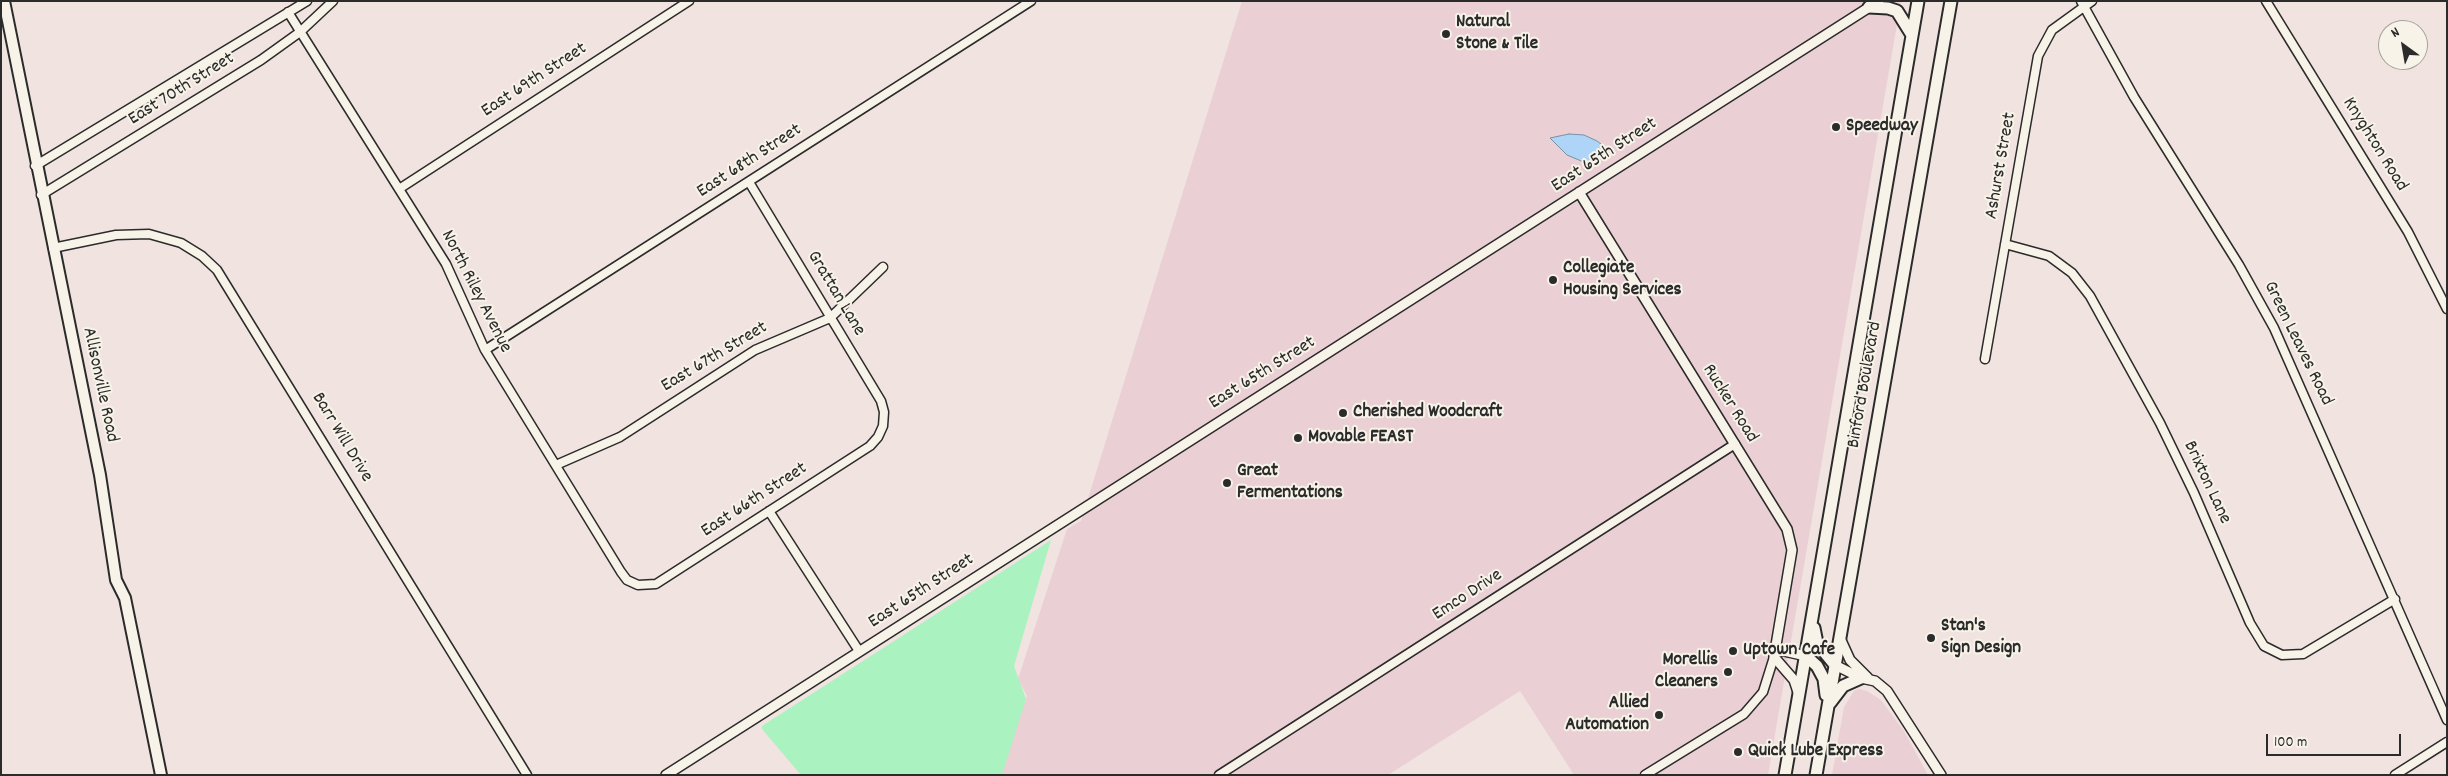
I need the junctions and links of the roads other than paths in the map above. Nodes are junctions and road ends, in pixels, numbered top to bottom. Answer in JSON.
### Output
{"nodes":[{"id":1,"x":4,"y":1,"type":"edge"},
{"id":2,"x":307,"y":1,"type":"edge"},
{"id":3,"x":333,"y":1,"type":"edge"},
{"id":4,"x":689,"y":1,"type":"edge"},
{"id":5,"x":1031,"y":1,"type":"edge"},
{"id":6,"x":1918,"y":1,"type":"edge"},
{"id":7,"x":1951,"y":1,"type":"edge"},
{"id":8,"x":2092,"y":1,"type":"edge"},
{"id":9,"x":2266,"y":1,"type":"edge"},
{"id":10,"x":1874,"y":4,"type":"edge"},
{"id":11,"x":2082,"y":4,"type":"edge"},
{"id":12,"x":288,"y":12,"type":"junction"},
{"id":13,"x":300,"y":32,"type":"junction"},
{"id":14,"x":1912,"y":35,"type":"junction"},
{"id":15,"x":35,"y":166,"type":"junction"},
{"id":16,"x":749,"y":182,"type":"junction"},
{"id":17,"x":399,"y":189,"type":"junction"},
{"id":18,"x":1579,"y":192,"type":"junction"},
{"id":19,"x":41,"y":195,"type":"junction"},
{"id":20,"x":2005,"y":244,"type":"junction"},
{"id":21,"x":53,"y":248,"type":"junction"},
{"id":22,"x":883,"y":267,"type":"dead end"},
{"id":23,"x":2447,"y":309,"type":"edge"},
{"id":24,"x":830,"y":318,"type":"junction"},
{"id":25,"x":485,"y":350,"type":"junction"},
{"id":26,"x":1985,"y":359,"type":"dead end"},
{"id":27,"x":883,"y":426,"type":"joint"},
{"id":28,"x":1735,"y":444,"type":"junction"},
{"id":29,"x":556,"y":466,"type":"junction"},
{"id":30,"x":769,"y":511,"type":"junction"},
{"id":31,"x":635,"y":584,"type":"joint"},
{"id":32,"x":2395,"y":599,"type":"junction"},
{"id":33,"x":1813,"y":618,"type":"junction"},
{"id":34,"x":1840,"y":638,"type":"junction"},
{"id":35,"x":859,"y":651,"type":"junction"},
{"id":36,"x":1775,"y":653,"type":"junction"},
{"id":37,"x":1806,"y":656,"type":"junction"},
{"id":38,"x":1835,"y":665,"type":"junction"},
{"id":39,"x":1864,"y":678,"type":"junction"},
{"id":40,"x":1799,"y":696,"type":"junction"},
{"id":41,"x":1828,"y":707,"type":"junction"},
{"id":42,"x":2447,"y":720,"type":"edge"},
{"id":43,"x":2447,"y":742,"type":"edge"},
{"id":44,"x":161,"y":775,"type":"edge"},
{"id":45,"x":528,"y":775,"type":"edge"},
{"id":46,"x":666,"y":775,"type":"edge"},
{"id":47,"x":1220,"y":775,"type":"edge"},
{"id":48,"x":1646,"y":775,"type":"edge"},
{"id":49,"x":1785,"y":775,"type":"edge"},
{"id":50,"x":1816,"y":775,"type":"edge"},
{"id":51,"x":1941,"y":775,"type":"edge"},
{"id":52,"x":2395,"y":775,"type":"edge"}],
"edges":[{"from":1,"to":15,"type":"main road","name":"Allisonville Road"},
{"from":2,"to":12,"type":"street","name":"East 70th Street"},
{"from":3,"to":13,"type":"street","name":"East 70th Street"},
{"from":4,"to":17,"type":"street","name":"East 69th Street"},
{"from":5,"to":16,"type":"street","name":"East 68th Street"},
{"from":6,"to":14,"type":"main road","name":"Binford Boulevard"},
{"from":7,"to":34,"type":"main road","name":"Binford Boulevard"},
{"from":8,"to":11,"type":"street","name":"Ashurst Street"},
{"from":9,"to":23,"type":"street","name":"Knyghton Road"},
{"from":10,"to":14,"type":"main road"},
{"from":10,"to":18,"type":"street","name":"East 65th Street"},
{"from":11,"to":20,"type":"street","name":"Ashurst Street"},
{"from":11,"to":32,"type":"street","name":"Green Leaves Road"},
{"from":12,"to":13,"type":"street","name":"North Riley Avenue"},
{"from":12,"to":15,"type":"street","name":"East 70th Street"},
{"from":13,"to":17,"type":"street","name":"North Riley Avenue"},
{"from":13,"to":19,"type":"street","name":"East 70th Street"},
{"from":14,"to":33,"type":"main road","name":"Binford Boulevard"},
{"from":15,"to":19,"type":"main road","name":"Allisonville Road"},
{"from":16,"to":24,"type":"street","name":"Grattan Lane"},
{"from":16,"to":25,"type":"street","name":"East 68th Street"},
{"from":17,"to":25,"type":"street","name":"North Riley Avenue"},
{"from":18,"to":28,"type":"street","name":"Rucker Road"},
{"from":18,"to":35,"type":"street","name":"East 65th Street"},
{"from":19,"to":21,"type":"main road","name":"Allisonville Road"},
{"from":20,"to":26,"type":"street","name":"Ashurst Street"},
{"from":20,"to":32,"type":"street","name":"Brixton Lane"},
{"from":21,"to":44,"type":"main road","name":"Allisonville Road"},
{"from":21,"to":45,"type":"street","name":"Barr Will Drive"},
{"from":22,"to":24,"type":"street","name":"East 67th Street"},
{"from":24,"to":27,"type":"street","name":"Grattan Lane"},
{"from":24,"to":29,"type":"street","name":"East 67th Street"},
{"from":25,"to":29,"type":"street","name":"North Riley Avenue"},
{"from":27,"to":30,"type":"street","name":"East 66th Street"},
{"from":28,"to":36,"type":"street","name":"Rucker Road"},
{"from":28,"to":47,"type":"street","name":"Emco Drive"},
{"from":29,"to":31,"type":"street","name":"North Riley Avenue"},
{"from":30,"to":31,"type":"street","name":"East 66th Street"},
{"from":30,"to":35,"type":"street"},
{"from":32,"to":42,"type":"street","name":"Green Leaves Road"},
{"from":33,"to":37,"type":"main road","name":"Binford Boulevard"},
{"from":33,"to":38,"type":"main road"},
{"from":34,"to":38,"type":"main road","name":"Binford Boulevard"},
{"from":34,"to":39,"type":"street"},
{"from":35,"to":46,"type":"street","name":"East 65th Street"},
{"from":36,"to":37,"type":"street"},
{"from":36,"to":40,"type":"street"},
{"from":36,"to":48,"type":"street"},
{"from":37,"to":40,"type":"main road","name":"Binford Boulevard"},
{"from":37,"to":41,"type":"main road"},
{"from":38,"to":39,"type":"street"},
{"from":38,"to":41,"type":"main road","name":"Binford Boulevard"},
{"from":39,"to":41,"type":"main road"},
{"from":39,"to":51,"type":"street"},
{"from":40,"to":49,"type":"main road","name":"Binford Boulevard"},
{"from":41,"to":50,"type":"main road","name":"Binford Boulevard"},
{"from":43,"to":52,"type":"street"}]}
